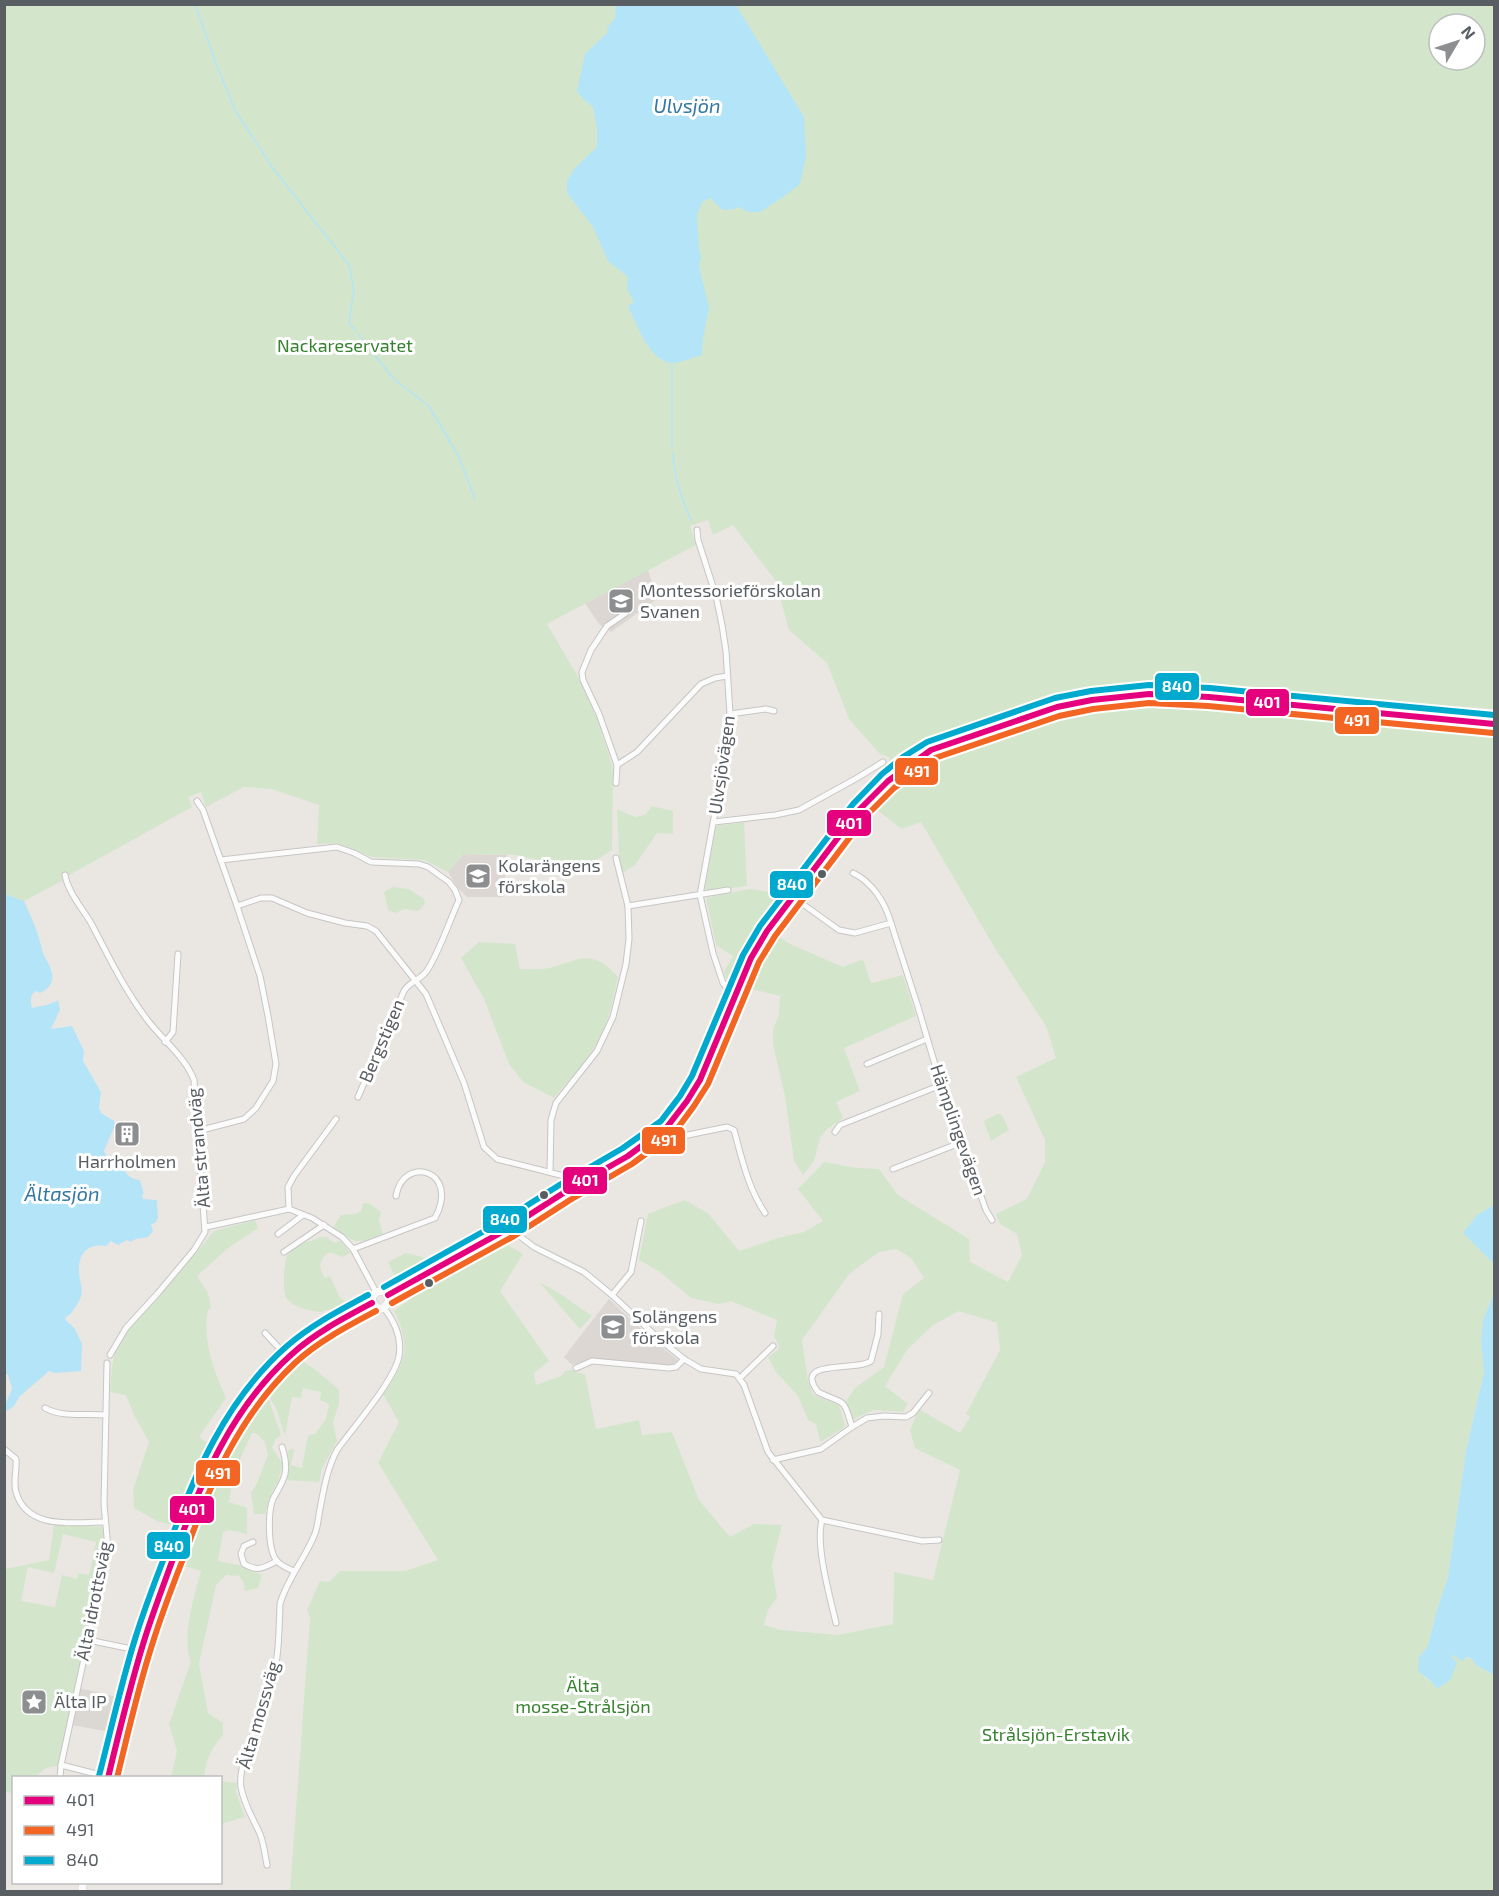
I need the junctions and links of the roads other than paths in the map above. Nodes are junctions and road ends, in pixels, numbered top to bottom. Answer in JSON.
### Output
{"nodes":[{"id":1,"x":697,"y":530,"type":"dead end"},
{"id":2,"x":626,"y":613,"type":"dead end"},
{"id":3,"x":728,"y":676,"type":"junction"},
{"id":4,"x":774,"y":711,"type":"dead end"},
{"id":5,"x":730,"y":714,"type":"junction"},
{"id":6,"x":1494,"y":724,"type":"edge"},
{"id":7,"x":883,"y":762,"type":"dead end"},
{"id":8,"x":617,"y":765,"type":"junction"},
{"id":9,"x":616,"y":783,"type":"dead end"},
{"id":10,"x":197,"y":801,"type":"dead end"},
{"id":11,"x":714,"y":822,"type":"junction"},
{"id":12,"x":616,"y":858,"type":"dead end"},
{"id":13,"x":221,"y":860,"type":"junction"},
{"id":14,"x":852,"y":873,"type":"dead end"},
{"id":15,"x":65,"y":875,"type":"dead end"},
{"id":16,"x":728,"y":890,"type":"dead end"},
{"id":17,"x":700,"y":895,"type":"junction"},
{"id":18,"x":793,"y":897,"type":"junction"},
{"id":19,"x":237,"y":906,"type":"junction"},
{"id":20,"x":628,"y":906,"type":"junction"},
{"id":21,"x":891,"y":923,"type":"junction"},
{"id":22,"x":178,"y":954,"type":"dead end"},
{"id":23,"x":415,"y":981,"type":"junction"},
{"id":24,"x":733,"y":996,"type":"junction"},
{"id":25,"x":927,"y":1039,"type":"junction"},
{"id":26,"x":165,"y":1042,"type":"junction"},
{"id":27,"x":867,"y":1064,"type":"dead end"},
{"id":28,"x":941,"y":1085,"type":"junction"},
{"id":29,"x":358,"y":1097,"type":"dead end"},
{"id":30,"x":336,"y":1119,"type":"dead end"},
{"id":31,"x":667,"y":1127,"type":"junction"},
{"id":32,"x":198,"y":1131,"type":"junction"},
{"id":33,"x":835,"y":1132,"type":"dead end"},
{"id":34,"x":960,"y":1143,"type":"junction"},
{"id":35,"x":893,"y":1169,"type":"dead end"},
{"id":36,"x":550,"y":1172,"type":"junction"},
{"id":37,"x":573,"y":1187,"type":"junction"},
{"id":38,"x":396,"y":1196,"type":"dead end"},
{"id":39,"x":289,"y":1209,"type":"junction"},
{"id":40,"x":765,"y":1213,"type":"dead end"},
{"id":41,"x":303,"y":1215,"type":"junction"},
{"id":42,"x":992,"y":1220,"type":"dead end"},
{"id":43,"x":640,"y":1221,"type":"dead end"},
{"id":44,"x":324,"y":1225,"type":"junction"},
{"id":45,"x":206,"y":1227,"type":"junction"},
{"id":46,"x":509,"y":1228,"type":"junction"},
{"id":47,"x":278,"y":1234,"type":"dead end"},
{"id":48,"x":353,"y":1249,"type":"junction"},
{"id":49,"x":284,"y":1252,"type":"dead end"},
{"id":50,"x":375,"y":1292,"type":"junction"},
{"id":51,"x":388,"y":1295,"type":"junction"},
{"id":52,"x":612,"y":1295,"type":"junction"},
{"id":53,"x":372,"y":1304,"type":"junction"},
{"id":54,"x":384,"y":1308,"type":"junction"},
{"id":55,"x":879,"y":1314,"type":"dead end"},
{"id":56,"x":265,"y":1333,"type":"dead end"},
{"id":57,"x":773,"y":1346,"type":"dead end"},
{"id":58,"x":279,"y":1348,"type":"dead end"},
{"id":59,"x":110,"y":1355,"type":"dead end"},
{"id":60,"x":684,"y":1359,"type":"junction"},
{"id":61,"x":107,"y":1364,"type":"dead end"},
{"id":62,"x":576,"y":1368,"type":"dead end"},
{"id":63,"x":740,"y":1378,"type":"junction"},
{"id":64,"x":929,"y":1393,"type":"dead end"},
{"id":65,"x":45,"y":1408,"type":"dead end"},
{"id":66,"x":105,"y":1414,"type":"junction"},
{"id":67,"x":852,"y":1427,"type":"junction"},
{"id":68,"x":282,"y":1447,"type":"dead end"},
{"id":69,"x":4,"y":1449,"type":"edge"},
{"id":70,"x":773,"y":1460,"type":"junction"},
{"id":71,"x":822,"y":1520,"type":"junction"},
{"id":72,"x":105,"y":1522,"type":"junction"},
{"id":73,"x":939,"y":1540,"type":"dead end"},
{"id":74,"x":253,"y":1542,"type":"dead end"},
{"id":75,"x":277,"y":1562,"type":"junction"},
{"id":76,"x":294,"y":1571,"type":"junction"},
{"id":77,"x":836,"y":1623,"type":"dead end"},
{"id":78,"x":88,"y":1640,"type":"junction"},
{"id":79,"x":127,"y":1647,"type":"dead end"},
{"id":80,"x":61,"y":1765,"type":"junction"},
{"id":81,"x":60,"y":1776,"type":"edge"},
{"id":82,"x":101,"y":1776,"type":"edge"},
{"id":83,"x":108,"y":1776,"type":"edge"},
{"id":84,"x":267,"y":1865,"type":"dead end"}],
"edges":[{"from":1,"to":3,"type":"street","name":"Ulvsjövägen"},
{"from":2,"to":8,"type":"street"},
{"from":3,"to":5,"type":"street","name":"Ulvsjövägen"},
{"from":3,"to":8,"type":"street"},
{"from":4,"to":5,"type":"street"},
{"from":5,"to":11,"type":"street","name":"Ulvsjövägen"},
{"from":6,"to":18,"type":"main road"},
{"from":7,"to":11,"type":"street"},
{"from":8,"to":9,"type":"street"},
{"from":10,"to":13,"type":"street"},
{"from":11,"to":17,"type":"street","name":"Ulvsjövägen"},
{"from":12,"to":20,"type":"street"},
{"from":13,"to":19,"type":"street"},
{"from":13,"to":23,"type":"street","name":"Bergstigen"},
{"from":14,"to":21,"type":"street","name":"Hämplingevägen"},
{"from":15,"to":26,"type":"street","name":"Älta strandväg"},
{"from":16,"to":17,"type":"street"},
{"from":17,"to":20,"type":"street"},
{"from":17,"to":24,"type":"street","name":"Ulvsjövägen"},
{"from":18,"to":21,"type":"street"},
{"from":18,"to":24,"type":"main road"},
{"from":19,"to":23,"type":"street"},
{"from":19,"to":32,"type":"street"},
{"from":20,"to":36,"type":"street"},
{"from":21,"to":25,"type":"street","name":"Hämplingevägen"},
{"from":22,"to":26,"type":"street"},
{"from":23,"to":29,"type":"street","name":"Bergstigen"},
{"from":23,"to":36,"type":"street"},
{"from":24,"to":31,"type":"main road"},
{"from":25,"to":27,"type":"street","name":"Hämplingevägen"},
{"from":25,"to":28,"type":"street","name":"Hämplingevägen"},
{"from":26,"to":32,"type":"street","name":"Älta strandväg"},
{"from":28,"to":33,"type":"street"},
{"from":28,"to":34,"type":"street","name":"Hämplingevägen"},
{"from":30,"to":39,"type":"street"},
{"from":31,"to":37,"type":"main road"},
{"from":31,"to":40,"type":"street"},
{"from":32,"to":45,"type":"street","name":"Älta strandväg"},
{"from":34,"to":35,"type":"street"},
{"from":34,"to":42,"type":"street","name":"Hämplingevägen"},
{"from":36,"to":37,"type":"street"},
{"from":37,"to":46,"type":"main road"},
{"from":38,"to":48,"type":"street"},
{"from":39,"to":41,"type":"street"},
{"from":39,"to":45,"type":"street"},
{"from":41,"to":44,"type":"street"},
{"from":41,"to":47,"type":"street"},
{"from":43,"to":52,"type":"street"},
{"from":44,"to":48,"type":"street"},
{"from":44,"to":49,"type":"street"},
{"from":45,"to":59,"type":"street","name":"Älta strandväg"},
{"from":46,"to":51,"type":"main road"},
{"from":46,"to":52,"type":"street"},
{"from":48,"to":50,"type":"street"},
{"from":50,"to":51,"type":"main road"},
{"from":50,"to":53,"type":"main road"},
{"from":51,"to":54,"type":"main road"},
{"from":52,"to":60,"type":"street"},
{"from":53,"to":54,"type":"main road"},
{"from":53,"to":83,"type":"main road"},
{"from":54,"to":76,"type":"street","name":"Älta mossväg"},
{"from":55,"to":67,"type":"street"},
{"from":56,"to":58,"type":"street"},
{"from":57,"to":63,"type":"street"},
{"from":60,"to":62,"type":"street"},
{"from":60,"to":63,"type":"street"},
{"from":61,"to":66,"type":"street","name":"Älta idrottsväg"},
{"from":63,"to":70,"type":"street"},
{"from":64,"to":67,"type":"street"},
{"from":65,"to":66,"type":"street"},
{"from":66,"to":72,"type":"street","name":"Älta idrottsväg"},
{"from":67,"to":70,"type":"street"},
{"from":68,"to":75,"type":"street"},
{"from":69,"to":72,"type":"street"},
{"from":70,"to":71,"type":"street"},
{"from":71,"to":73,"type":"street"},
{"from":71,"to":77,"type":"street"},
{"from":72,"to":78,"type":"street","name":"Älta idrottsväg"},
{"from":74,"to":75,"type":"street"},
{"from":75,"to":76,"type":"street"},
{"from":76,"to":84,"type":"street","name":"Älta mossväg"},
{"from":78,"to":79,"type":"street"},
{"from":78,"to":80,"type":"street","name":"Älta idrottsväg"},
{"from":80,"to":81,"type":"street","name":"Älta idrottsväg"},
{"from":80,"to":82,"type":"street"}]}
